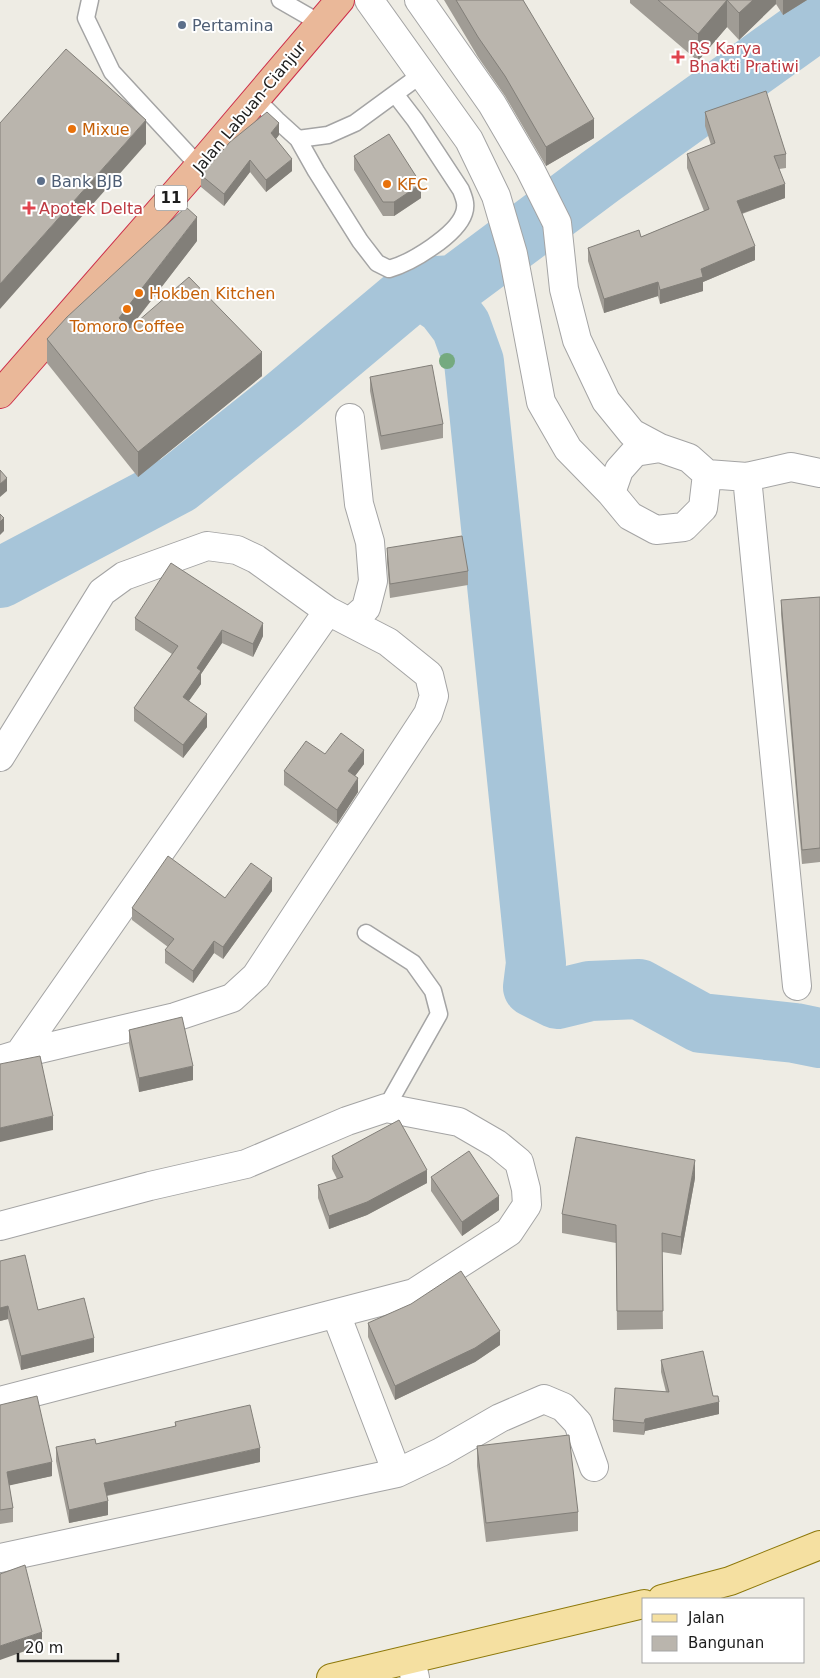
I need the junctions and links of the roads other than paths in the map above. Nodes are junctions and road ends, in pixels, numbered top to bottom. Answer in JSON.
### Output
{"nodes":[{"id":1,"x":90,"y":0,"type":"edge"},
{"id":2,"x":280,"y":0,"type":"edge"},
{"id":3,"x":340,"y":0,"type":"edge"},
{"id":4,"x":369,"y":0,"type":"edge"},
{"id":5,"x":419,"y":0,"type":"edge"},
{"id":6,"x":320,"y":23,"type":"junction"},
{"id":7,"x":422,"y":74,"type":"junction"},
{"id":8,"x":395,"y":94,"type":"junction"},
{"id":9,"x":256,"y":99,"type":"junction"},
{"id":10,"x":502,"y":122,"type":"junction"},
{"id":11,"x":298,"y":139,"type":"junction"},
{"id":12,"x":470,"y":143,"type":"junction"},
{"id":13,"x":200,"y":166,"type":"junction"},
{"id":14,"x":0,"y":394,"type":"edge"},
{"id":15,"x":350,"y":418,"type":"dead end"},
{"id":16,"x":660,"y":448,"type":"junction"},
{"id":17,"x":820,"y":472,"type":"edge"},
{"id":18,"x":707,"y":474,"type":"junction"},
{"id":19,"x":747,"y":477,"type":"junction"},
{"id":20,"x":612,"y":493,"type":"junction"},
{"id":21,"x":339,"y":616,"type":"junction"},
{"id":22,"x":0,"y":757,"type":"edge"},
{"id":23,"x":366,"y":933,"type":"dead end"},
{"id":24,"x":797,"y":986,"type":"dead end"},
{"id":25,"x":10,"y":1057,"type":"edge"},
{"id":26,"x":386,"y":1108,"type":"junction"},
{"id":27,"x":0,"y":1226,"type":"edge"},
{"id":28,"x":336,"y":1314,"type":"junction"},
{"id":29,"x":0,"y":1401,"type":"edge"},
{"id":30,"x":594,"y":1467,"type":"dead end"},
{"id":31,"x":397,"y":1473,"type":"junction"},
{"id":32,"x":820,"y":1545,"type":"edge"},
{"id":33,"x":0,"y":1558,"type":"edge"},
{"id":34,"x":666,"y":1598,"type":"edge"},
{"id":35,"x":642,"y":1605,"type":"edge"},
{"id":36,"x":413,"y":1669,"type":"edge"},
{"id":37,"x":331,"y":1678,"type":"edge"}],
"edges":[{"from":1,"to":13,"type":"lane"},
{"from":2,"to":6,"type":"lane"},
{"from":3,"to":6,"type":"highway","name":"Jalan Labuan-Cianjur","number":"11"},
{"from":4,"to":7,"type":"street"},
{"from":5,"to":10,"type":"street"},
{"from":6,"to":9,"type":"highway","name":"Jalan Labuan-Cianjur","number":"11"},
{"from":7,"to":8,"type":"lane"},
{"from":7,"to":12,"type":"street"},
{"from":8,"to":11,"type":"lane"},
{"from":8,"to":11,"type":"lane"},
{"from":9,"to":11,"type":"lane"},
{"from":9,"to":13,"type":"highway","name":"Jalan Labuan-Cianjur","number":"11"},
{"from":10,"to":12,"type":"street"},
{"from":10,"to":16,"type":"street"},
{"from":12,"to":20,"type":"street"},
{"from":13,"to":14,"type":"highway","name":"Jalan Labuan-Cianjur","number":"11"},
{"from":15,"to":21,"type":"street"},
{"from":16,"to":18,"type":"street"},
{"from":16,"to":20,"type":"street"},
{"from":17,"to":19,"type":"street"},
{"from":18,"to":19,"type":"street"},
{"from":18,"to":20,"type":"street"},
{"from":19,"to":24,"type":"street"},
{"from":21,"to":22,"type":"street"},
{"from":21,"to":25,"type":"street"},
{"from":21,"to":25,"type":"street"},
{"from":23,"to":26,"type":"lane"},
{"from":26,"to":27,"type":"street"},
{"from":26,"to":28,"type":"street"},
{"from":28,"to":29,"type":"street"},
{"from":28,"to":31,"type":"street"},
{"from":30,"to":31,"type":"street"},
{"from":31,"to":33,"type":"street"},
{"from":32,"to":34,"type":"main road"},
{"from":35,"to":36,"type":"main road"},
{"from":36,"to":37,"type":"main road"}]}
